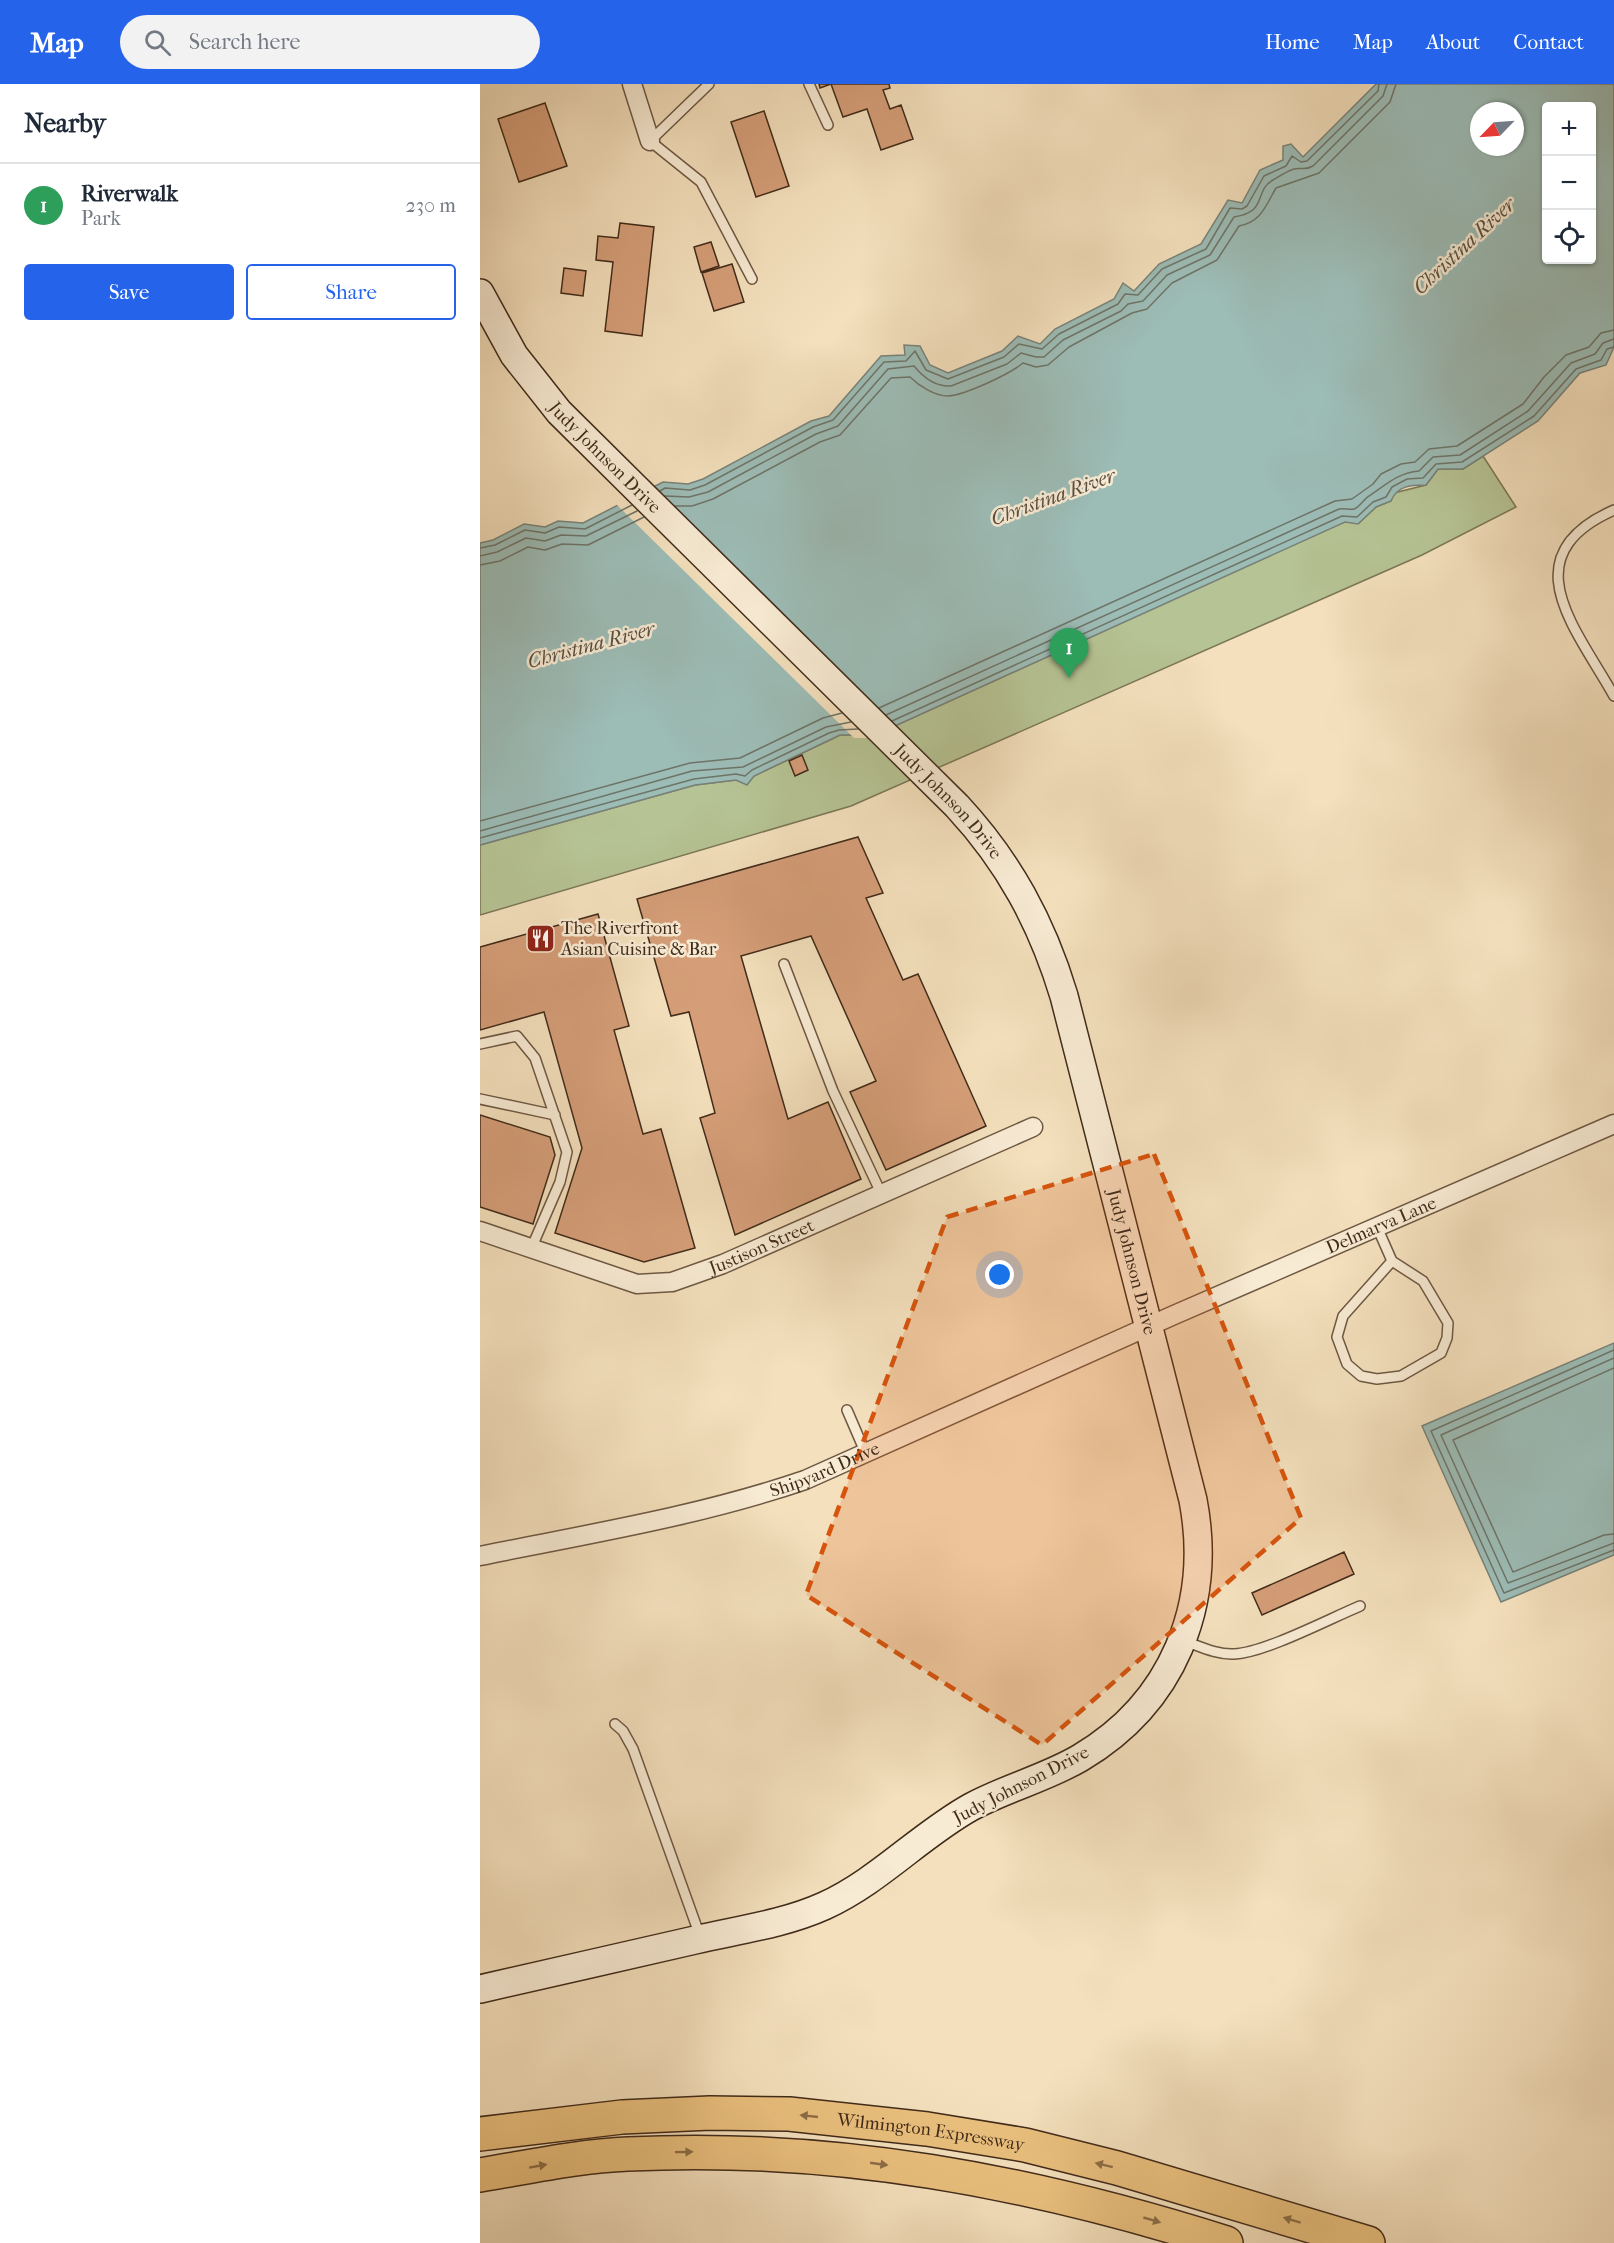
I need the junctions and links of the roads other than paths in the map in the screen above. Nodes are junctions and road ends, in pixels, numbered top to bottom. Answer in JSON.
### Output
{"nodes":[{"id":1,"x":632,"y":84,"type":"edge"},
{"id":2,"x":709,"y":84,"type":"edge"},
{"id":3,"x":809,"y":84,"type":"edge"},
{"id":4,"x":828,"y":125,"type":"dead end"},
{"id":5,"x":650,"y":141,"type":"junction"},
{"id":6,"x":752,"y":279,"type":"dead end"},
{"id":7,"x":480,"y":293,"type":"edge"},
{"id":8,"x":1614,"y":510,"type":"edge"},
{"id":9,"x":1614,"y":696,"type":"edge"},
{"id":10,"x":784,"y":964,"type":"dead end"},
{"id":11,"x":480,"y":1044,"type":"edge"},
{"id":12,"x":480,"y":1099,"type":"edge"},
{"id":13,"x":555,"y":1115,"type":"junction"},
{"id":14,"x":1614,"y":1124,"type":"edge"},
{"id":15,"x":1033,"y":1127,"type":"dead end"},
{"id":16,"x":881,"y":1193,"type":"junction"},
{"id":17,"x":1377,"y":1227,"type":"junction"},
{"id":18,"x":480,"y":1232,"type":"edge"},
{"id":19,"x":531,"y":1249,"type":"junction"},
{"id":20,"x":1392,"y":1261,"type":"junction"},
{"id":21,"x":1149,"y":1327,"type":"junction"},
{"id":22,"x":847,"y":1410,"type":"dead end"},
{"id":23,"x":866,"y":1454,"type":"junction"},
{"id":24,"x":480,"y":1556,"type":"edge"},
{"id":25,"x":1360,"y":1606,"type":"dead end"},
{"id":26,"x":1182,"y":1640,"type":"junction"},
{"id":27,"x":615,"y":1724,"type":"dead end"},
{"id":28,"x":701,"y":1938,"type":"junction"},
{"id":29,"x":480,"y":1987,"type":"edge"},
{"id":30,"x":480,"y":2134,"type":"edge"},
{"id":31,"x":480,"y":2175,"type":"edge"},
{"id":32,"x":1226,"y":2243,"type":"edge"},
{"id":33,"x":1368,"y":2243,"type":"edge"}],
"edges":[{"from":1,"to":5,"type":"street"},
{"from":2,"to":5,"type":"lane"},
{"from":3,"to":4,"type":"lane"},
{"from":5,"to":6,"type":"lane"},
{"from":7,"to":21,"type":"street","name":"Judy Johnson Drive"},
{"from":8,"to":9,"type":"lane"},
{"from":10,"to":16,"type":"lane"},
{"from":11,"to":13,"type":"lane"},
{"from":12,"to":13,"type":"lane"},
{"from":13,"to":19,"type":"lane"},
{"from":14,"to":17,"type":"street","name":"Delmarva Lane"},
{"from":15,"to":16,"type":"street","name":"Justison Street"},
{"from":16,"to":19,"type":"street","name":"Justison Street"},
{"from":17,"to":20,"type":"lane"},
{"from":17,"to":21,"type":"street","name":"Delmarva Lane"},
{"from":18,"to":19,"type":"street","name":"Justison Street"},
{"from":20,"to":20,"type":"lane"},
{"from":21,"to":23,"type":"street","name":"Shipyard Drive"},
{"from":21,"to":26,"type":"street","name":"Judy Johnson Drive"},
{"from":22,"to":23,"type":"lane"},
{"from":23,"to":24,"type":"street","name":"Shipyard Drive"},
{"from":25,"to":26,"type":"lane"},
{"from":26,"to":28,"type":"street","name":"Judy Johnson Drive"},
{"from":27,"to":28,"type":"lane"},
{"from":28,"to":29,"type":"street","name":"Judy Johnson Drive"},
{"from":33,"to":30,"type":"highway","name":"Wilmington Expressway","one_way":true},
{"from":31,"to":32,"type":"highway","one_way":true}]}
